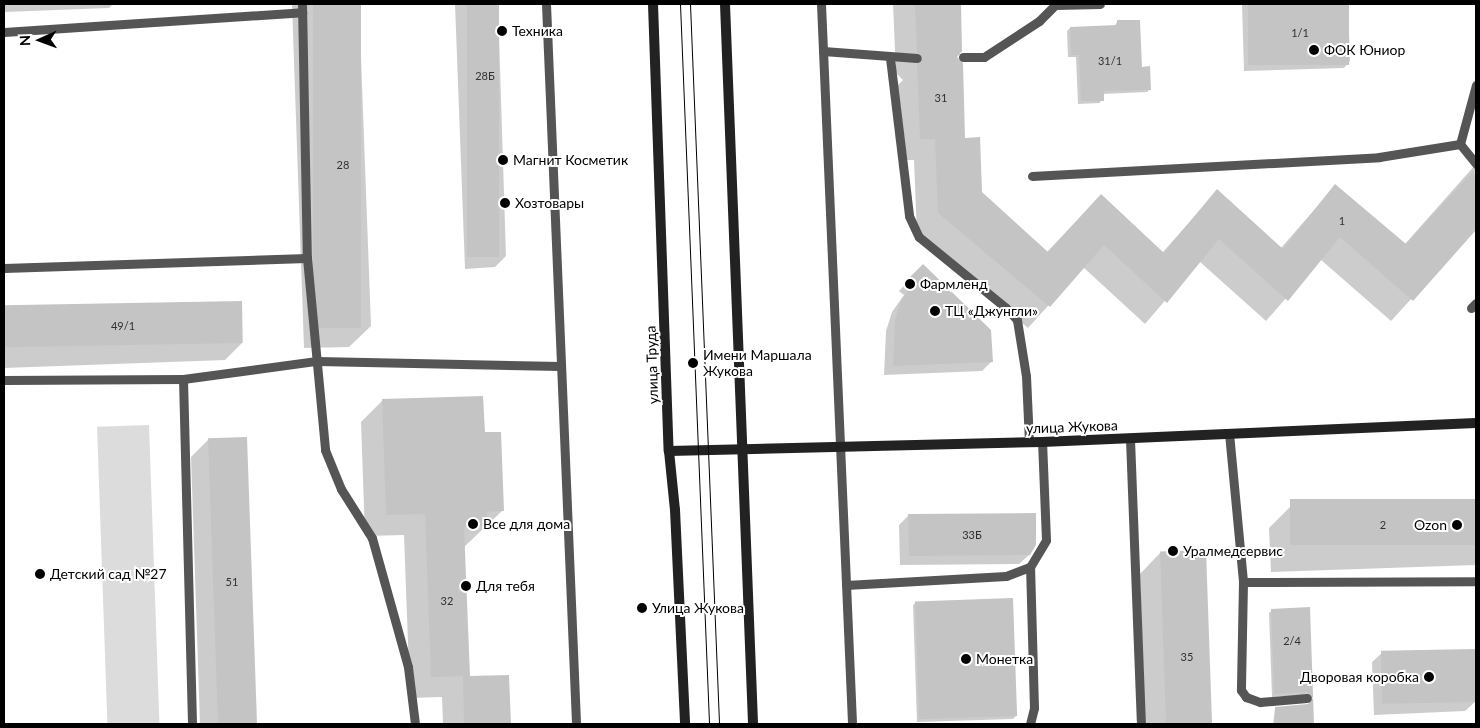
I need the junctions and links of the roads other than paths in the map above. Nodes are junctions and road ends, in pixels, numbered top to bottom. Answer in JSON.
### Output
{"nodes":[{"id":1,"x":546,"y":4,"type":"edge"},
{"id":2,"x":653,"y":4,"type":"edge"},
{"id":3,"x":725,"y":4,"type":"edge"},
{"id":4,"x":821,"y":4,"type":"edge"},
{"id":5,"x":1100,"y":4,"type":"edge"},
{"id":6,"x":1055,"y":5,"type":"edge"},
{"id":7,"x":302,"y":8,"type":"edge"},
{"id":8,"x":4,"y":32,"type":"edge"},
{"id":9,"x":823,"y":51,"type":"junction"},
{"id":10,"x":963,"y":57,"type":"dead end"},
{"id":11,"x":890,"y":58,"type":"junction"},
{"id":12,"x":917,"y":58,"type":"dead end"},
{"id":13,"x":1476,"y":85,"type":"edge"},
{"id":14,"x":1460,"y":144,"type":"junction"},
{"id":15,"x":1476,"y":164,"type":"edge"},
{"id":16,"x":1032,"y":176,"type":"dead end"},
{"id":17,"x":307,"y":258,"type":"junction"},
{"id":18,"x":4,"y":268,"type":"edge"},
{"id":19,"x":317,"y":361,"type":"junction"},
{"id":20,"x":560,"y":366,"type":"junction"},
{"id":21,"x":183,"y":379,"type":"junction"},
{"id":22,"x":4,"y":380,"type":"edge"},
{"id":23,"x":1476,"y":423,"type":"edge"},
{"id":24,"x":1229,"y":433,"type":"junction"},
{"id":25,"x":1130,"y":439,"type":"junction"},
{"id":26,"x":1029,"y":442,"type":"junction"},
{"id":27,"x":1042,"y":442,"type":"junction"},
{"id":28,"x":842,"y":448,"type":"junction"},
{"id":29,"x":669,"y":451,"type":"junction"},
{"id":30,"x":744,"y":451,"type":"junction"},
{"id":31,"x":1030,"y":567,"type":"junction"},
{"id":32,"x":1476,"y":581,"type":"edge"},
{"id":33,"x":1243,"y":582,"type":"junction"},
{"id":34,"x":846,"y":585,"type":"junction"},
{"id":35,"x":1307,"y":698,"type":"dead end"},
{"id":36,"x":192,"y":724,"type":"edge"},
{"id":37,"x":415,"y":724,"type":"edge"},
{"id":38,"x":576,"y":724,"type":"edge"},
{"id":39,"x":685,"y":724,"type":"edge"},
{"id":40,"x":753,"y":724,"type":"edge"},
{"id":41,"x":852,"y":724,"type":"edge"},
{"id":42,"x":1030,"y":724,"type":"edge"},
{"id":43,"x":1141,"y":724,"type":"edge"}],
"edges":[{"from":1,"to":20,"type":"lane"},
{"from":2,"to":29,"type":"main road","name":"улица Труда"},
{"from":3,"to":30,"type":"main road"},
{"from":4,"to":9,"type":"lane"},
{"from":5,"to":6,"type":"lane"},
{"from":6,"to":10,"type":"lane"},
{"from":7,"to":8,"type":"lane"},
{"from":7,"to":17,"type":"lane"},
{"from":9,"to":11,"type":"lane"},
{"from":9,"to":28,"type":"lane"},
{"from":11,"to":12,"type":"lane"},
{"from":11,"to":26,"type":"lane"},
{"from":13,"to":14,"type":"lane"},
{"from":14,"to":15,"type":"lane"},
{"from":14,"to":16,"type":"lane"},
{"from":17,"to":18,"type":"lane"},
{"from":17,"to":19,"type":"lane"},
{"from":19,"to":20,"type":"lane"},
{"from":19,"to":21,"type":"lane"},
{"from":19,"to":37,"type":"lane"},
{"from":20,"to":38,"type":"lane"},
{"from":21,"to":22,"type":"lane"},
{"from":21,"to":36,"type":"lane"},
{"from":23,"to":24,"type":"main road","name":"улица Жукова"},
{"from":24,"to":25,"type":"main road","name":"улица Жукова"},
{"from":24,"to":33,"type":"lane"},
{"from":25,"to":27,"type":"main road","name":"улица Жукова"},
{"from":25,"to":43,"type":"lane"},
{"from":26,"to":27,"type":"main road","name":"улица Жукова"},
{"from":26,"to":28,"type":"main road","name":"улица Жукова"},
{"from":27,"to":31,"type":"lane"},
{"from":28,"to":30,"type":"main road","name":"улица Жукова"},
{"from":28,"to":34,"type":"lane"},
{"from":29,"to":30,"type":"main road","name":"улица Жукова"},
{"from":29,"to":39,"type":"main road","name":"улица Труда"},
{"from":30,"to":40,"type":"main road"},
{"from":31,"to":34,"type":"lane"},
{"from":31,"to":42,"type":"lane"},
{"from":32,"to":33,"type":"lane"},
{"from":33,"to":35,"type":"lane"},
{"from":34,"to":41,"type":"lane"}]}
